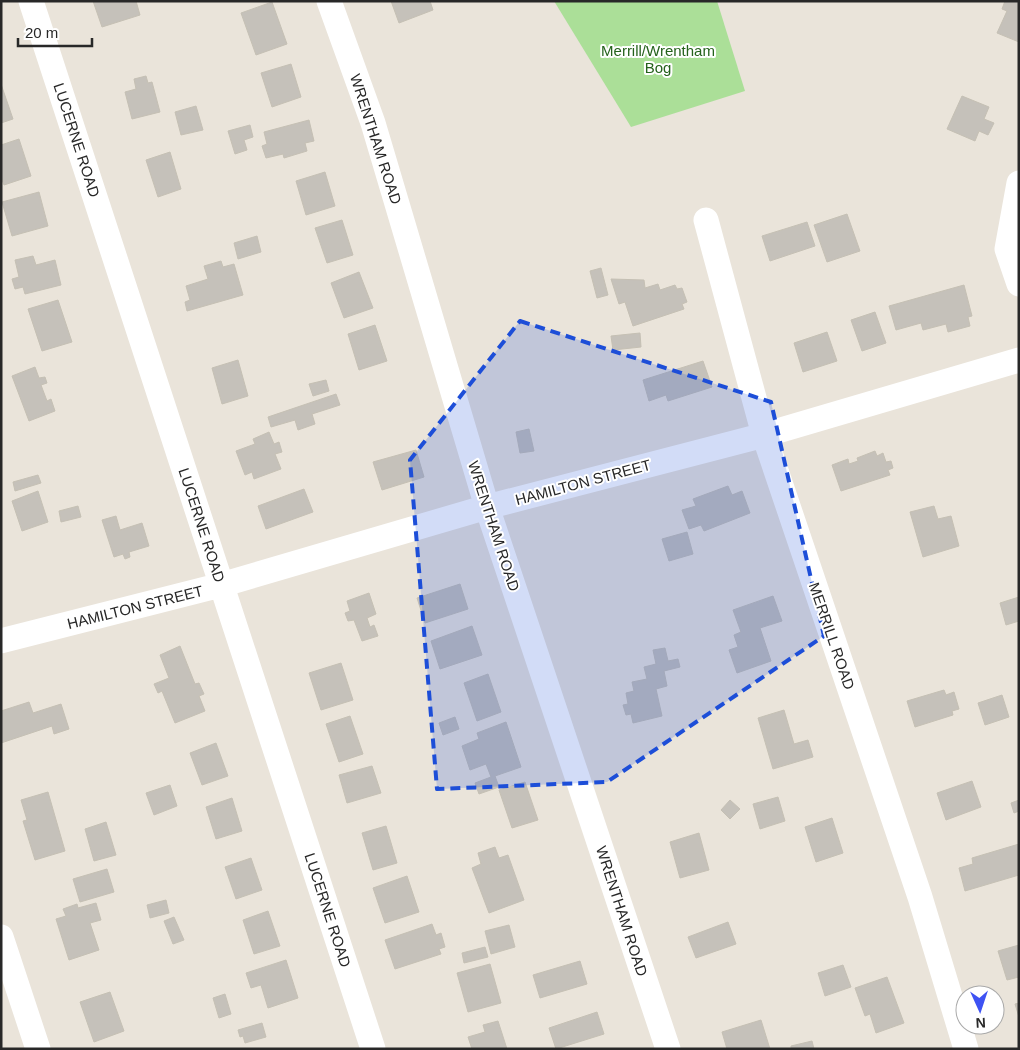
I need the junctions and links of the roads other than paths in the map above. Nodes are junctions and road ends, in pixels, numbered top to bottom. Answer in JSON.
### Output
{"nodes":[{"id":1,"x":31,"y":1,"type":"edge"},
{"id":2,"x":329,"y":1,"type":"edge"},
{"id":3,"x":1019,"y":183,"type":"edge"},
{"id":4,"x":706,"y":220,"type":"dead end"},
{"id":5,"x":1019,"y":284,"type":"edge"},
{"id":6,"x":1019,"y":360,"type":"edge"},
{"id":7,"x":764,"y":435,"type":"junction"},
{"id":8,"x":487,"y":508,"type":"junction"},
{"id":9,"x":221,"y":585,"type":"junction"},
{"id":10,"x":1,"y":641,"type":"edge"},
{"id":11,"x":1,"y":936,"type":"edge"},
{"id":12,"x":38,"y":1049,"type":"edge"},
{"id":13,"x":373,"y":1049,"type":"edge"},
{"id":14,"x":668,"y":1049,"type":"edge"},
{"id":15,"x":966,"y":1049,"type":"edge"}],
"edges":[{"from":1,"to":9,"type":"street","name":"LUCERNE ROAD"},
{"from":2,"to":8,"type":"street","name":"WRENTHAM ROAD"},
{"from":3,"to":5,"type":"street"},
{"from":4,"to":7,"type":"street","name":"MERRILL ROAD"},
{"from":6,"to":7,"type":"street","name":"HAMILTON STREET"},
{"from":7,"to":8,"type":"street","name":"HAMILTON STREET"},
{"from":7,"to":15,"type":"street","name":"MERRILL ROAD"},
{"from":8,"to":9,"type":"street","name":"HAMILTON STREET"},
{"from":8,"to":14,"type":"street","name":"WRENTHAM ROAD"},
{"from":9,"to":10,"type":"street","name":"HAMILTON STREET"},
{"from":9,"to":13,"type":"street","name":"LUCERNE ROAD"},
{"from":11,"to":12,"type":"street"}]}
